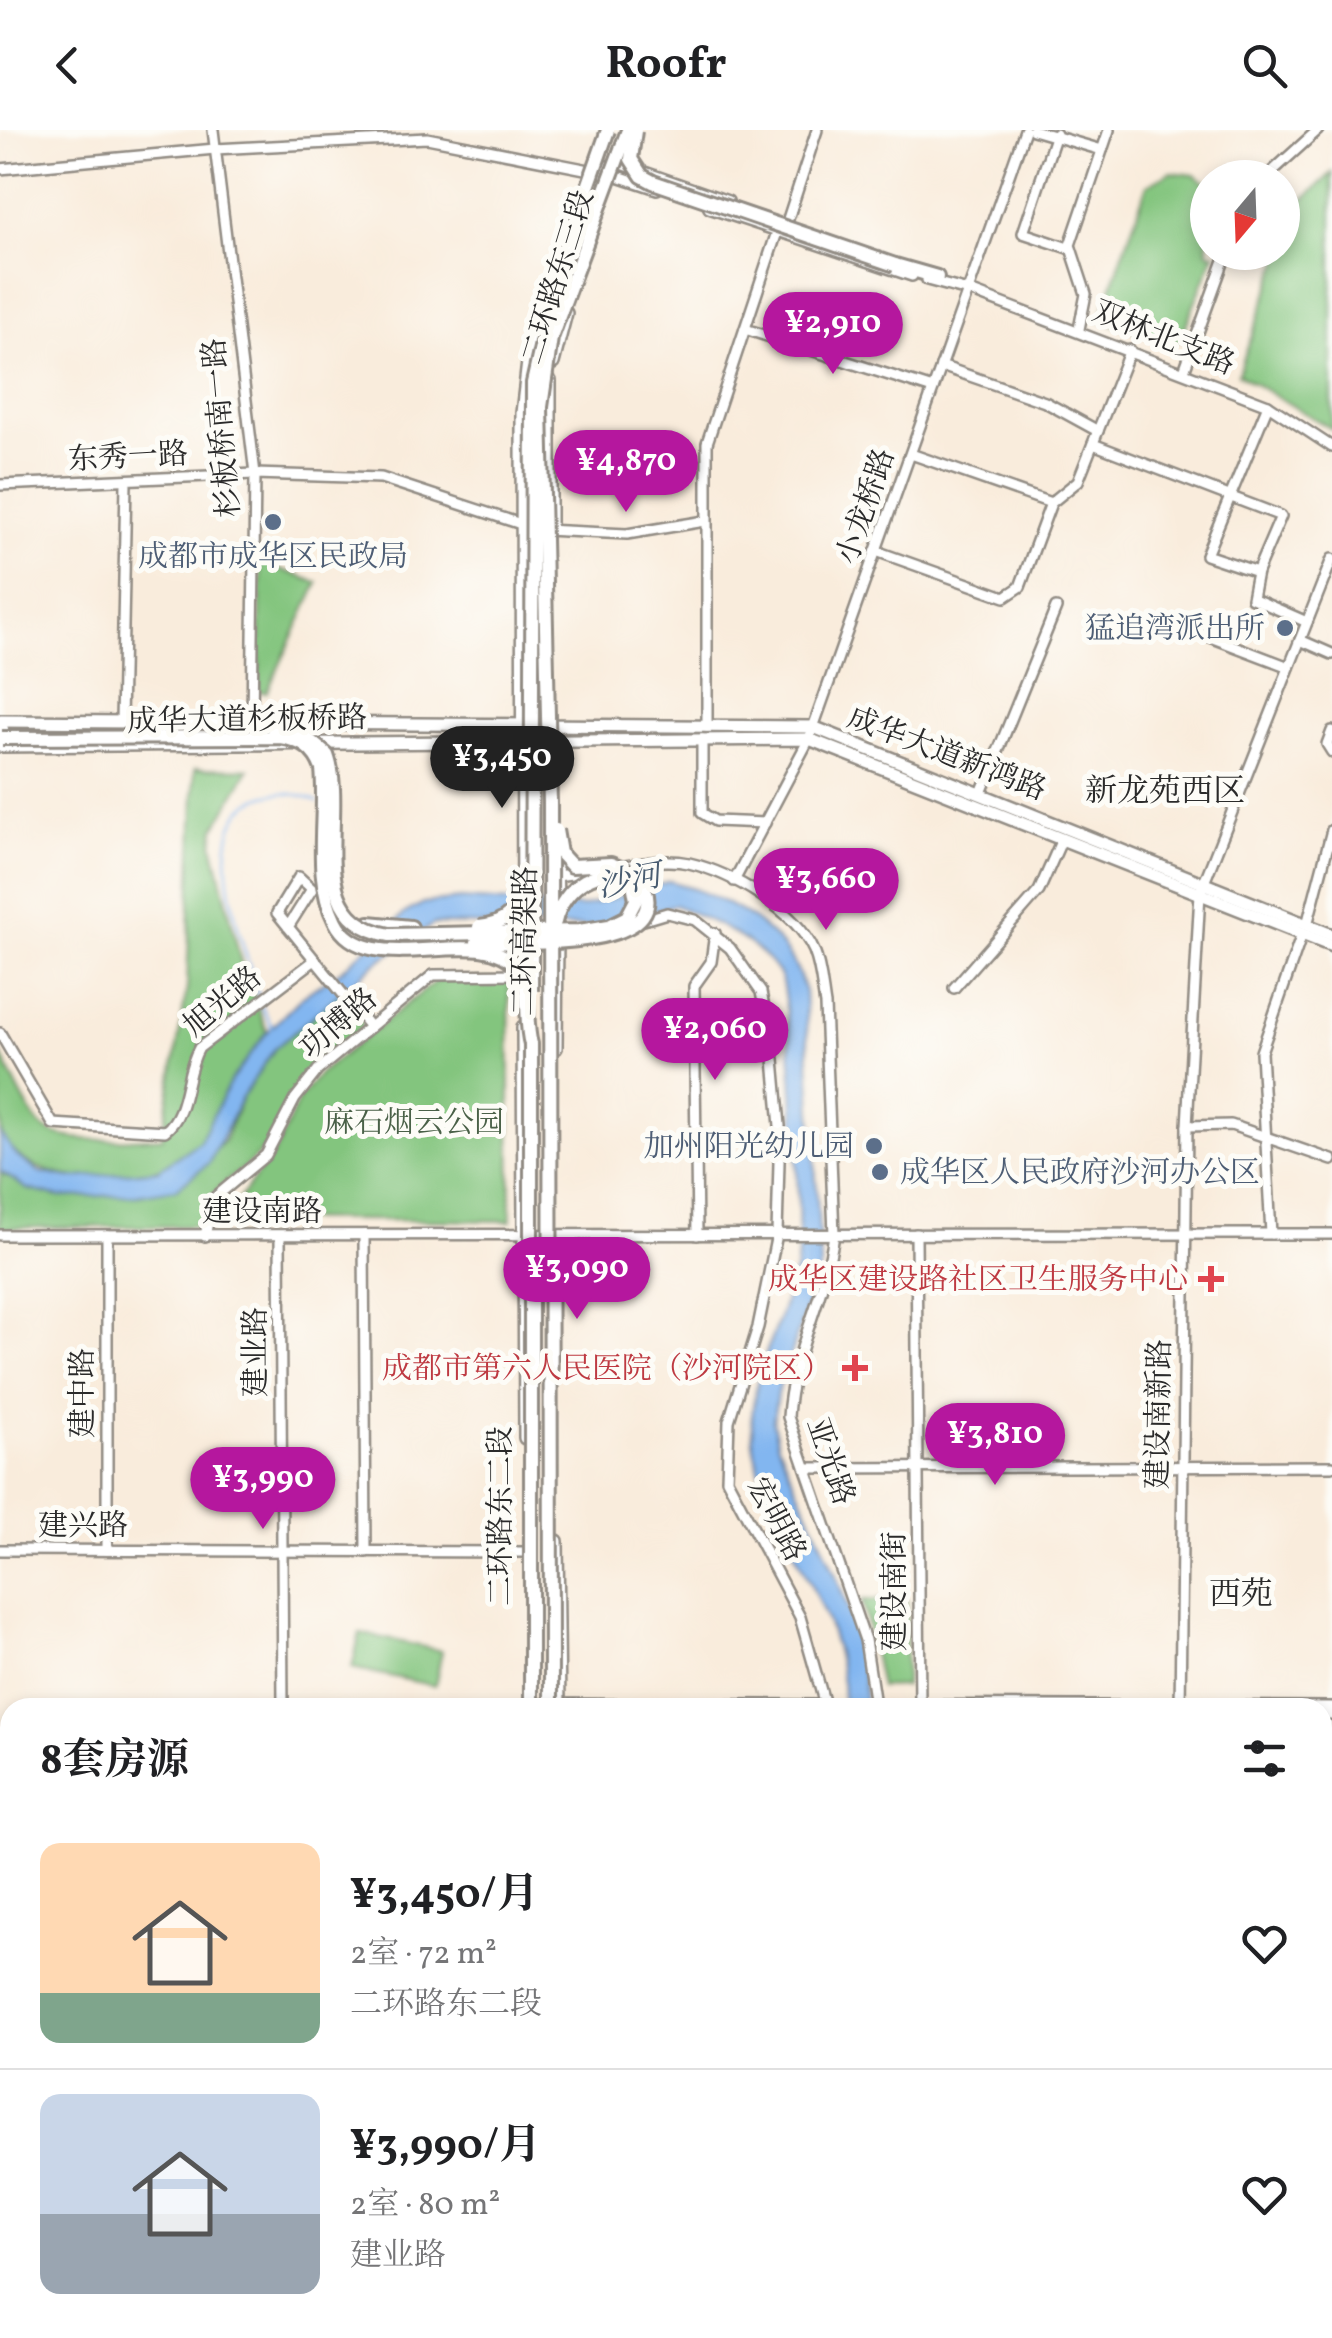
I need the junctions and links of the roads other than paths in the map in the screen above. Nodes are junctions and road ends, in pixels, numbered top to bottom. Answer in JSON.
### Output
{"nodes":[{"id":1,"x":212,"y":130,"type":"edge"},
{"id":2,"x":604,"y":130,"type":"edge"},
{"id":3,"x":631,"y":130,"type":"edge"},
{"id":4,"x":817,"y":130,"type":"edge"},
{"id":5,"x":1024,"y":130,"type":"edge"},
{"id":6,"x":1033,"y":130,"type":"edge"},
{"id":7,"x":1109,"y":130,"type":"edge"},
{"id":8,"x":1318,"y":130,"type":"edge"},
{"id":9,"x":1056,"y":134,"type":"junction"},
{"id":10,"x":215,"y":149,"type":"junction"},
{"id":11,"x":1102,"y":150,"type":"junction"},
{"id":12,"x":1285,"y":160,"type":"edge"},
{"id":13,"x":0,"y":169,"type":"edge"},
{"id":14,"x":617,"y":169,"type":"junction"},
{"id":15,"x":589,"y":176,"type":"junction"},
{"id":16,"x":786,"y":222,"type":"junction"},
{"id":17,"x":778,"y":232,"type":"junction"},
{"id":18,"x":1071,"y":250,"type":"junction"},
{"id":19,"x":1221,"y":270,"type":"edge"},
{"id":20,"x":937,"y":277,"type":"junction"},
{"id":21,"x":968,"y":290,"type":"junction"},
{"id":22,"x":744,"y":328,"type":"junction"},
{"id":23,"x":1078,"y":329,"type":"junction"},
{"id":24,"x":1130,"y":350,"type":"junction"},
{"id":25,"x":941,"y":366,"type":"junction"},
{"id":26,"x":1184,"y":372,"type":"junction"},
{"id":27,"x":933,"y":389,"type":"junction"},
{"id":28,"x":1268,"y":405,"type":"junction"},
{"id":29,"x":1098,"y":431,"type":"junction"},
{"id":30,"x":1092,"y":444,"type":"junction"},
{"id":31,"x":1332,"y":448,"type":"edge"},
{"id":32,"x":911,"y":454,"type":"junction"},
{"id":33,"x":255,"y":474,"type":"junction"},
{"id":34,"x":126,"y":482,"type":"junction"},
{"id":35,"x":0,"y":485,"type":"edge"},
{"id":36,"x":1228,"y":496,"type":"junction"},
{"id":37,"x":1051,"y":503,"type":"junction"},
{"id":38,"x":705,"y":521,"type":"junction"},
{"id":39,"x":520,"y":523,"type":"junction"},
{"id":40,"x":550,"y":532,"type":"junction"},
{"id":41,"x":876,"y":551,"type":"junction"},
{"id":42,"x":1332,"y":559,"type":"edge"},
{"id":43,"x":1257,"y":572,"type":"junction"},
{"id":44,"x":1056,"y":608,"type":"dead end"},
{"id":45,"x":1307,"y":622,"type":"junction"},
{"id":46,"x":1184,"y":627,"type":"dead end"},
{"id":47,"x":1300,"y":640,"type":"junction"},
{"id":48,"x":1332,"y":654,"type":"edge"},
{"id":49,"x":1289,"y":667,"type":"junction"},
{"id":50,"x":120,"y":721,"type":"junction"},
{"id":51,"x":252,"y":722,"type":"junction"},
{"id":52,"x":523,"y":724,"type":"junction"},
{"id":53,"x":554,"y":726,"type":"junction"},
{"id":54,"x":1332,"y":731,"type":"edge"},
{"id":55,"x":1,"y":733,"type":"edge"},
{"id":56,"x":704,"y":733,"type":"junction"},
{"id":57,"x":811,"y":733,"type":"junction"},
{"id":58,"x":554,"y":741,"type":"junction"},
{"id":59,"x":522,"y":742,"type":"junction"},
{"id":60,"x":1332,"y":752,"type":"edge"},
{"id":61,"x":981,"y":793,"type":"junction"},
{"id":62,"x":550,"y":804,"type":"junction"},
{"id":63,"x":765,"y":823,"type":"junction"},
{"id":64,"x":1332,"y":830,"type":"edge"},
{"id":65,"x":1062,"y":839,"type":"junction"},
{"id":66,"x":531,"y":842,"type":"junction"},
{"id":67,"x":557,"y":876,"type":"junction"},
{"id":68,"x":734,"y":881,"type":"junction"},
{"id":69,"x":1201,"y":888,"type":"junction"},
{"id":70,"x":333,"y":898,"type":"junction"},
{"id":71,"x":288,"y":928,"type":"junction"},
{"id":72,"x":1305,"y":929,"type":"junction"},
{"id":73,"x":714,"y":933,"type":"junction"},
{"id":74,"x":1332,"y":934,"type":"edge"},
{"id":75,"x":557,"y":938,"type":"junction"},
{"id":76,"x":1332,"y":946,"type":"edge"},
{"id":77,"x":549,"y":959,"type":"junction"},
{"id":78,"x":314,"y":960,"type":"junction"},
{"id":79,"x":523,"y":974,"type":"junction"},
{"id":80,"x":954,"y":988,"type":"dead end"},
{"id":81,"x":370,"y":1027,"type":"junction"},
{"id":82,"x":0,"y":1034,"type":"edge"},
{"id":83,"x":530,"y":1044,"type":"junction"},
{"id":84,"x":1187,"y":1126,"type":"junction"},
{"id":85,"x":1267,"y":1138,"type":"junction"},
{"id":86,"x":1332,"y":1160,"type":"edge"},
{"id":87,"x":783,"y":1234,"type":"junction"},
{"id":88,"x":832,"y":1234,"type":"junction"},
{"id":89,"x":916,"y":1234,"type":"junction"},
{"id":90,"x":1186,"y":1234,"type":"junction"},
{"id":91,"x":1270,"y":1234,"type":"junction"},
{"id":92,"x":1332,"y":1234,"type":"edge"},
{"id":93,"x":0,"y":1235,"type":"edge"},
{"id":94,"x":556,"y":1235,"type":"junction"},
{"id":95,"x":697,"y":1235,"type":"junction"},
{"id":96,"x":107,"y":1236,"type":"junction"},
{"id":97,"x":205,"y":1236,"type":"junction"},
{"id":98,"x":280,"y":1236,"type":"junction"},
{"id":99,"x":364,"y":1236,"type":"junction"},
{"id":100,"x":524,"y":1236,"type":"junction"},
{"id":101,"x":1182,"y":1466,"type":"junction"},
{"id":102,"x":1332,"y":1466,"type":"edge"},
{"id":103,"x":807,"y":1468,"type":"junction"},
{"id":104,"x":918,"y":1470,"type":"junction"},
{"id":105,"x":0,"y":1550,"type":"edge"},
{"id":106,"x":107,"y":1550,"type":"junction"},
{"id":107,"x":280,"y":1551,"type":"junction"},
{"id":108,"x":366,"y":1552,"type":"junction"},
{"id":109,"x":525,"y":1552,"type":"junction"},
{"id":110,"x":282,"y":1698,"type":"edge"},
{"id":111,"x":527,"y":1698,"type":"edge"},
{"id":112,"x":527,"y":1698,"type":"edge"},
{"id":113,"x":557,"y":1698,"type":"edge"},
{"id":114,"x":557,"y":1698,"type":"edge"},
{"id":115,"x":823,"y":1698,"type":"edge"},
{"id":116,"x":871,"y":1698,"type":"edge"},
{"id":117,"x":920,"y":1698,"type":"edge"},
{"id":118,"x":1180,"y":1698,"type":"edge"}],
"edges":[{"from":1,"to":10,"type":"street","name":"杉板桥南一路"},
{"from":2,"to":15,"type":"highway","name":"二环高架路","bridge":true},
{"from":3,"to":14,"type":"main road","name":"二环路东三段"},
{"from":3,"to":20,"type":"highway","bridge":true},
{"from":3,"to":62,"type":"highway","name":"二环高架路","bridge":true},
{"from":4,"to":16,"type":"street"},
{"from":5,"to":21,"type":"street","name":"小龙桥路"},
{"from":6,"to":9,"type":"street"},
{"from":7,"to":11,"type":"street"},
{"from":8,"to":12,"type":"street"},
{"from":9,"to":11,"type":"street"},
{"from":9,"to":18,"type":"street"},
{"from":10,"to":13,"type":"street"},
{"from":10,"to":15,"type":"street"},
{"from":10,"to":33,"type":"street","name":"杉板桥南一路"},
{"from":11,"to":18,"type":"street"},
{"from":14,"to":15,"type":"street"},
{"from":14,"to":16,"type":"street"},
{"from":14,"to":17,"type":"street"},
{"from":14,"to":40,"type":"main road","name":"二环路东三段"},
{"from":15,"to":39,"type":"main road","name":"二环路东三段"},
{"from":15,"to":66,"type":"highway","name":"二环高架路","bridge":true},
{"from":16,"to":20,"type":"street"},
{"from":17,"to":21,"type":"street"},
{"from":17,"to":22,"type":"street"},
{"from":18,"to":23,"type":"street"},
{"from":19,"to":26,"type":"street"},
{"from":20,"to":21,"type":"street"},
{"from":21,"to":23,"type":"street","name":"双林北支路"},
{"from":21,"to":25,"type":"street","name":"小龙桥路"},
{"from":22,"to":27,"type":"street"},
{"from":22,"to":38,"type":"street"},
{"from":23,"to":24,"type":"street","name":"双林北支路"},
{"from":24,"to":26,"type":"street","name":"双林北支路"},
{"from":24,"to":29,"type":"street"},
{"from":25,"to":27,"type":"street","name":"小龙桥路"},
{"from":25,"to":29,"type":"street"},
{"from":26,"to":28,"type":"street","name":"双林北支路"},
{"from":27,"to":32,"type":"street","name":"小龙桥路"},
{"from":28,"to":31,"type":"street","name":"双林北支路"},
{"from":28,"to":36,"type":"street"},
{"from":29,"to":30,"type":"street"},
{"from":30,"to":36,"type":"street"},
{"from":30,"to":37,"type":"street"},
{"from":32,"to":37,"type":"street"},
{"from":32,"to":41,"type":"street","name":"小龙桥路"},
{"from":33,"to":34,"type":"street","name":"东秀一路"},
{"from":33,"to":39,"type":"street","name":"东秀一路"},
{"from":33,"to":51,"type":"street","name":"杉板桥南一路"},
{"from":34,"to":35,"type":"street","name":"东秀一路"},
{"from":34,"to":50,"type":"street"},
{"from":36,"to":43,"type":"street"},
{"from":36,"to":43,"type":"street"},
{"from":37,"to":41,"type":"street"},
{"from":38,"to":40,"type":"street","name":"东秀一路"},
{"from":38,"to":56,"type":"street"},
{"from":39,"to":40,"type":"street","name":"东秀一路"},
{"from":39,"to":52,"type":"main road","name":"二环路东三段"},
{"from":40,"to":53,"type":"main road","name":"二环路东三段"},
{"from":41,"to":57,"type":"street","name":"小龙桥路"},
{"from":42,"to":45,"type":"street","name":"建设南新路"},
{"from":43,"to":45,"type":"street"},
{"from":44,"to":61,"type":"street"},
{"from":45,"to":47,"type":"street","name":"建设南新路"},
{"from":46,"to":49,"type":"street"},
{"from":47,"to":48,"type":"street"},
{"from":47,"to":49,"type":"street","name":"建设南新路"},
{"from":49,"to":69,"type":"street","name":"建设南新路"},
{"from":50,"to":51,"type":"main road","name":"成华大道杉板桥路"},
{"from":50,"to":55,"type":"main road","name":"成华大道杉板桥路"},
{"from":51,"to":52,"type":"main road","name":"成华大道杉板桥路"},
{"from":52,"to":53,"type":"main road","name":"成华大道新鸿路"},
{"from":52,"to":59,"type":"main road","name":"二环路东二段"},
{"from":53,"to":56,"type":"main road","name":"成华大道新鸿路"},
{"from":53,"to":58,"type":"main road","name":"二环路东三段"},
{"from":54,"to":60,"type":"street"},
{"from":55,"to":59,"type":"main road","name":"成华大道杉板桥路"},
{"from":55,"to":70,"type":"highway","bridge":true},
{"from":56,"to":57,"type":"main road","name":"成华大道新鸿路"},
{"from":56,"to":58,"type":"main road","name":"成华大道新鸿路"},
{"from":56,"to":63,"type":"street"},
{"from":57,"to":61,"type":"main road","name":"成华大道新鸿路"},
{"from":57,"to":63,"type":"street","name":"小龙桥路"},
{"from":57,"to":65,"type":"main road","name":"成华大道新鸿路"},
{"from":58,"to":59,"type":"main road","name":"成华大道杉板桥路"},
{"from":58,"to":67,"type":"main road","name":"二环路东二段"},
{"from":59,"to":79,"type":"main road","name":"二环路东二段","bridge":true},
{"from":61,"to":69,"type":"main road","name":"成华大道新鸿路"},
{"from":62,"to":70,"type":"highway","bridge":true},
{"from":62,"to":77,"type":"highway","name":"二环高架路","bridge":true},
{"from":63,"to":68,"type":"street","name":"小龙桥路"},
{"from":64,"to":72,"type":"street"},
{"from":65,"to":69,"type":"main road","name":"成华大道新鸿路"},
{"from":65,"to":80,"type":"street"},
{"from":66,"to":70,"type":"highway","bridge":true},
{"from":66,"to":83,"type":"highway","name":"二环高架路","bridge":true},
{"from":67,"to":68,"type":"street","name":"亚光路"},
{"from":67,"to":75,"type":"main road","name":"二环路东二段","bridge":true},
{"from":68,"to":88,"type":"street","name":"亚光路"},
{"from":69,"to":72,"type":"main road","name":"成华大道新鸿路"},
{"from":69,"to":84,"type":"street","name":"建设南新路"},
{"from":70,"to":77,"type":"highway","bridge":true},
{"from":70,"to":83,"type":"highway","bridge":true},
{"from":71,"to":71,"type":"street"},
{"from":71,"to":78,"type":"street"},
{"from":72,"to":74,"type":"main road","name":"成华大道新鸿路"},
{"from":72,"to":76,"type":"main road","name":"成华大道新鸿路"},
{"from":72,"to":85,"type":"street"},
{"from":73,"to":75,"type":"street"},
{"from":73,"to":87,"type":"street","name":"宏明路"},
{"from":73,"to":95,"type":"street"},
{"from":75,"to":94,"type":"main road","name":"二环路东二段"},
{"from":77,"to":113,"type":"highway","name":"二环高架路","bridge":true},
{"from":78,"to":81,"type":"street"},
{"from":78,"to":82,"type":"street","name":"旭光路"},
{"from":79,"to":81,"type":"street","name":"功博路"},
{"from":79,"to":100,"type":"main road","name":"二环路东二段"},
{"from":81,"to":97,"type":"street","name":"功博路"},
{"from":83,"to":111,"type":"highway","name":"二环高架路","bridge":true},
{"from":84,"to":85,"type":"street"},
{"from":84,"to":90,"type":"street","name":"建设南新路"},
{"from":85,"to":86,"type":"street"},
{"from":85,"to":91,"type":"street"},
{"from":87,"to":88,"type":"street"},
{"from":87,"to":95,"type":"street","name":"建设南路"},
{"from":87,"to":115,"type":"street","name":"宏明路"},
{"from":88,"to":89,"type":"street"},
{"from":88,"to":103,"type":"street","name":"亚光路"},
{"from":89,"to":90,"type":"street"},
{"from":89,"to":104,"type":"street","name":"建设南街"},
{"from":90,"to":91,"type":"street"},
{"from":90,"to":101,"type":"street","name":"建设南新路"},
{"from":91,"to":92,"type":"street"},
{"from":93,"to":96,"type":"street","name":"建设南路"},
{"from":94,"to":95,"type":"street","name":"建设南路"},
{"from":94,"to":100,"type":"street","name":"建设南路"},
{"from":94,"to":114,"type":"main road","name":"二环路东二段"},
{"from":96,"to":97,"type":"street","name":"建设南路"},
{"from":96,"to":106,"type":"street","name":"建中路"},
{"from":97,"to":98,"type":"street","name":"建设南路"},
{"from":98,"to":99,"type":"street","name":"建设南路"},
{"from":98,"to":107,"type":"street","name":"建业路"},
{"from":99,"to":100,"type":"street","name":"建设南路"},
{"from":99,"to":108,"type":"street"},
{"from":100,"to":109,"type":"main road","name":"二环路东二段"},
{"from":101,"to":102,"type":"street"},
{"from":101,"to":104,"type":"street"},
{"from":101,"to":118,"type":"street","name":"建设南新路"},
{"from":103,"to":104,"type":"street"},
{"from":103,"to":116,"type":"street","name":"亚光路"},
{"from":104,"to":117,"type":"street","name":"建设南街"},
{"from":105,"to":106,"type":"street","name":"建兴路"},
{"from":106,"to":107,"type":"street","name":"建兴路"},
{"from":107,"to":108,"type":"street","name":"建兴路"},
{"from":107,"to":110,"type":"street","name":"建业路"},
{"from":108,"to":109,"type":"street","name":"建兴路"},
{"from":109,"to":112,"type":"main road","name":"二环路东二段"}]}
